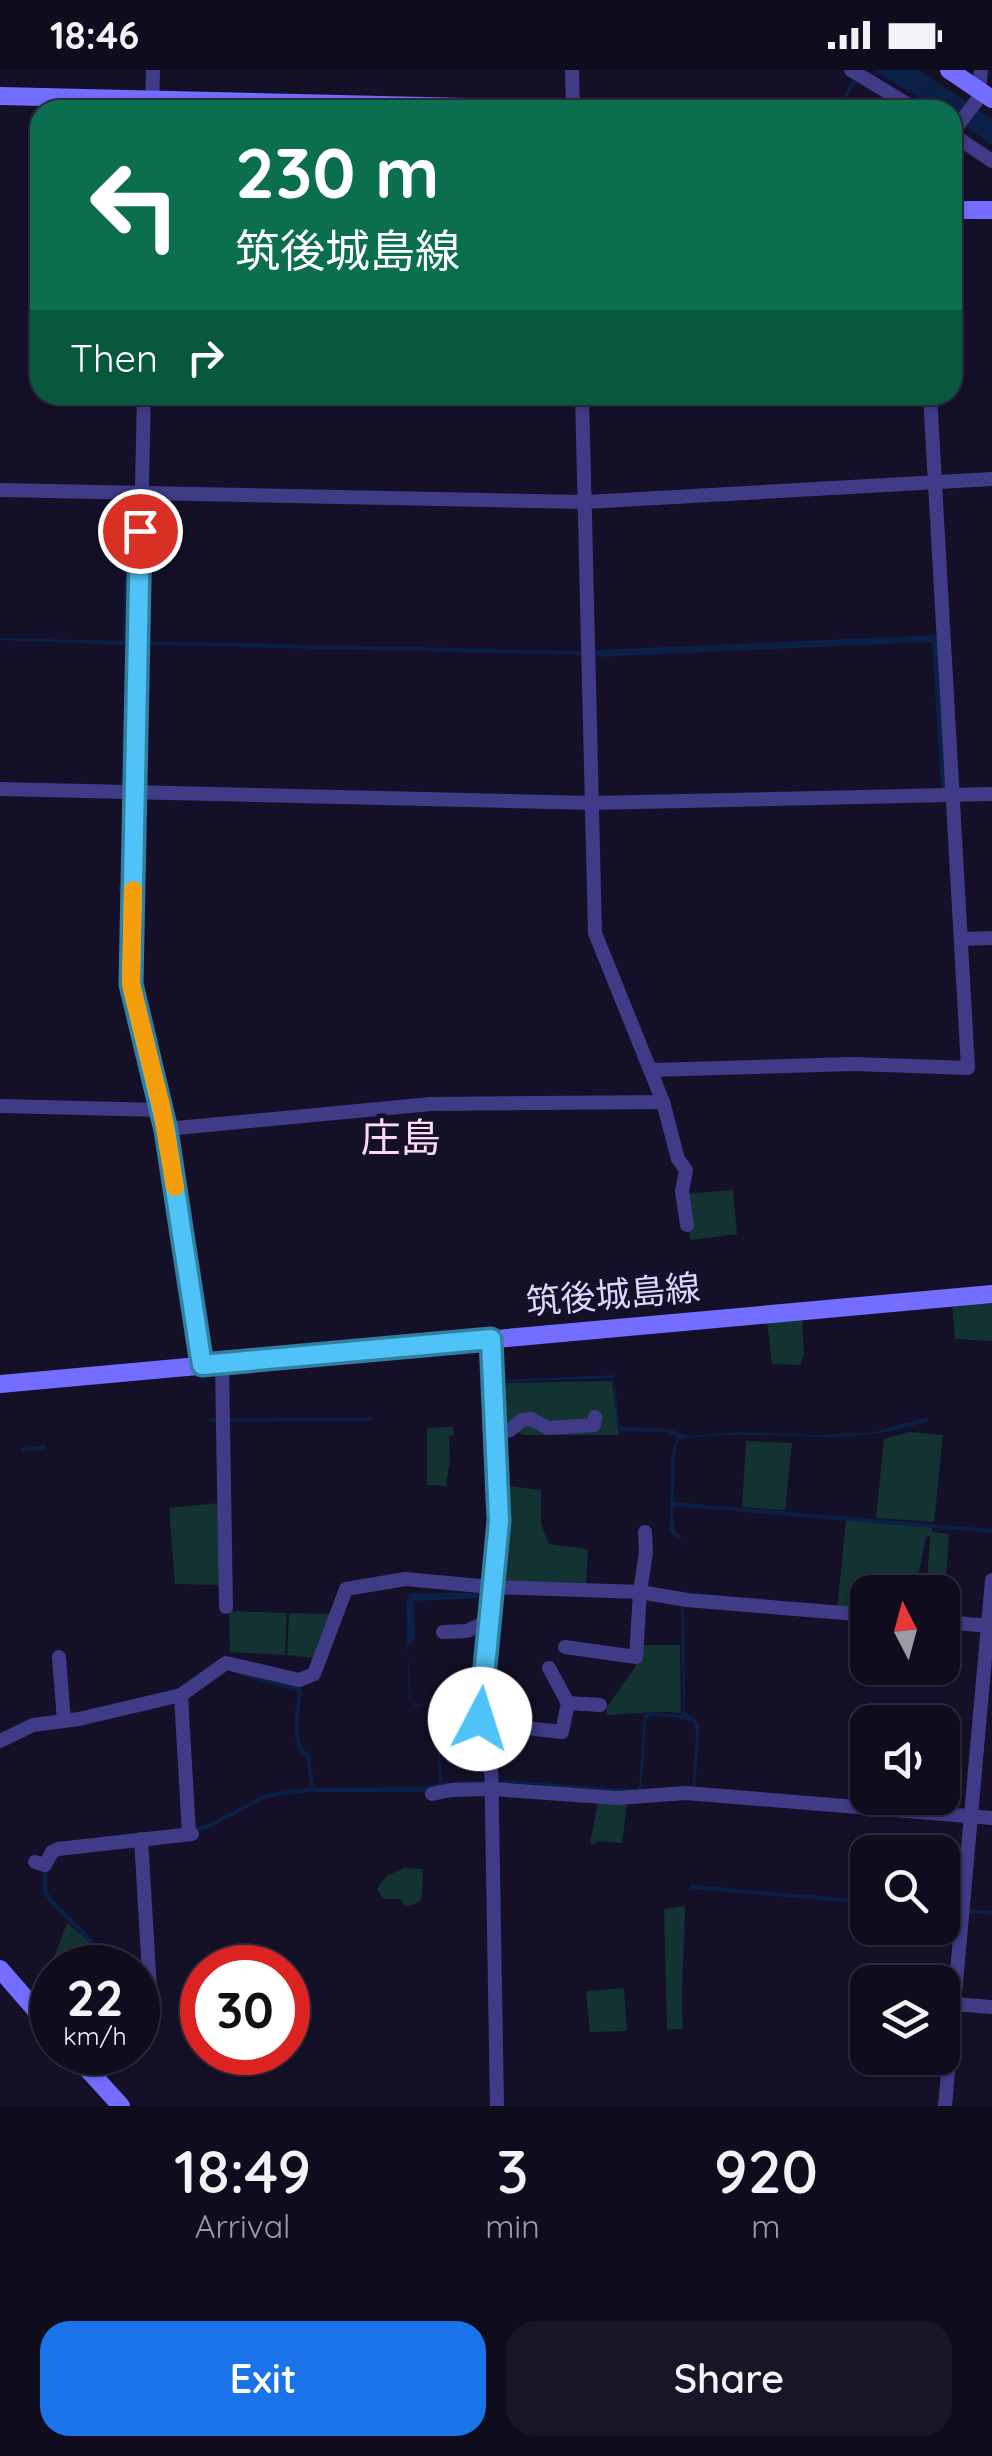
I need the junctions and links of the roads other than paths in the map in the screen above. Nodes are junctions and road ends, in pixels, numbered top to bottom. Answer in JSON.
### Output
{"nodes":[{"id":1,"x":153,"y":70,"type":"edge"},
{"id":2,"x":572,"y":70,"type":"edge"},
{"id":3,"x":851,"y":70,"type":"edge"},
{"id":4,"x":949,"y":70,"type":"edge"},
{"id":5,"x":983,"y":89,"type":"edge"},
{"id":6,"x":0,"y":96,"type":"edge"},
{"id":7,"x":68,"y":100,"type":"edge"},
{"id":8,"x":152,"y":100,"type":"edge"},
{"id":9,"x":573,"y":100,"type":"edge"},
{"id":10,"x":900,"y":100,"type":"edge"},
{"id":11,"x":962,"y":119,"type":"edge"},
{"id":12,"x":962,"y":137,"type":"edge"},
{"id":13,"x":992,"y":161,"type":"edge"},
{"id":14,"x":962,"y":210,"type":"edge"},
{"id":15,"x":992,"y":210,"type":"edge"},
{"id":16,"x":144,"y":405,"type":"edge"},
{"id":17,"x":582,"y":405,"type":"edge"},
{"id":18,"x":931,"y":405,"type":"edge"},
{"id":19,"x":992,"y":479,"type":"edge"},
{"id":20,"x":935,"y":482,"type":"junction"},
{"id":21,"x":0,"y":490,"type":"edge"},
{"id":22,"x":141,"y":494,"type":"junction"},
{"id":23,"x":586,"y":502,"type":"junction"},
{"id":24,"x":0,"y":789,"type":"edge"},
{"id":25,"x":134,"y":792,"type":"junction"},
{"id":26,"x":953,"y":794,"type":"junction"},
{"id":27,"x":992,"y":794,"type":"edge"},
{"id":28,"x":592,"y":803,"type":"junction"},
{"id":29,"x":992,"y":938,"type":"edge"},
{"id":30,"x":962,"y":939,"type":"junction"},
{"id":31,"x":650,"y":1070,"type":"junction"},
{"id":32,"x":662,"y":1102,"type":"junction"},
{"id":33,"x":0,"y":1106,"type":"edge"},
{"id":34,"x":162,"y":1110,"type":"junction"},
{"id":35,"x":166,"y":1130,"type":"junction"},
{"id":36,"x":688,"y":1225,"type":"dead end"},
{"id":37,"x":992,"y":1294,"type":"edge"},
{"id":38,"x":491,"y":1339,"type":"junction"},
{"id":39,"x":222,"y":1364,"type":"junction"},
{"id":40,"x":202,"y":1365,"type":"junction"},
{"id":41,"x":0,"y":1384,"type":"edge"},
{"id":42,"x":596,"y":1416,"type":"dead end"},
{"id":43,"x":496,"y":1434,"type":"junction"},
{"id":44,"x":645,"y":1532,"type":"dead end"},
{"id":45,"x":992,"y":1580,"type":"edge"},
{"id":46,"x":491,"y":1587,"type":"junction"},
{"id":47,"x":640,"y":1592,"type":"junction"},
{"id":48,"x":226,"y":1607,"type":"dead end"},
{"id":49,"x":850,"y":1614,"type":"edge"},
{"id":50,"x":488,"y":1621,"type":"junction"},
{"id":51,"x":960,"y":1624,"type":"edge"},
{"id":52,"x":990,"y":1626,"type":"edge"},
{"id":53,"x":443,"y":1632,"type":"dead end"},
{"id":54,"x":564,"y":1647,"type":"dead end"},
{"id":55,"x":59,"y":1657,"type":"dead end"},
{"id":56,"x":550,"y":1668,"type":"dead end"},
{"id":57,"x":181,"y":1694,"type":"junction"},
{"id":58,"x":568,"y":1704,"type":"junction"},
{"id":59,"x":600,"y":1705,"type":"dead end"},
{"id":60,"x":64,"y":1721,"type":"junction"},
{"id":61,"x":481,"y":1723,"type":"junction"},
{"id":62,"x":0,"y":1740,"type":"edge"},
{"id":63,"x":491,"y":1789,"type":"junction"},
{"id":64,"x":432,"y":1794,"type":"dead end"},
{"id":65,"x":972,"y":1817,"type":"junction"},
{"id":66,"x":992,"y":1818,"type":"edge"},
{"id":67,"x":141,"y":1840,"type":"junction"},
{"id":68,"x":35,"y":1862,"type":"dead end"},
{"id":69,"x":147,"y":1945,"type":"edge"},
{"id":70,"x":958,"y":1965,"type":"edge"},
{"id":71,"x":0,"y":1969,"type":"edge"},
{"id":72,"x":30,"y":2002,"type":"edge"},
{"id":73,"x":960,"y":2004,"type":"edge"},
{"id":74,"x":992,"y":2007,"type":"edge"},
{"id":75,"x":93,"y":2075,"type":"edge"},
{"id":76,"x":948,"y":2075,"type":"edge"},
{"id":77,"x":121,"y":2106,"type":"edge"},
{"id":78,"x":497,"y":2106,"type":"edge"},
{"id":79,"x":945,"y":2106,"type":"edge"}],
"edges":[{"from":1,"to":8,"type":"street"},
{"from":2,"to":9,"type":"street"},
{"from":3,"to":10,"type":"street"},
{"from":4,"to":5,"type":"main road"},
{"from":5,"to":11,"type":"street"},
{"from":6,"to":7,"type":"main road"},
{"from":12,"to":13,"type":"street"},
{"from":14,"to":15,"type":"main road"},
{"from":16,"to":22,"type":"street"},
{"from":17,"to":23,"type":"street"},
{"from":18,"to":20,"type":"street"},
{"from":19,"to":20,"type":"street"},
{"from":20,"to":23,"type":"street"},
{"from":20,"to":26,"type":"street"},
{"from":21,"to":22,"type":"street"},
{"from":22,"to":23,"type":"street"},
{"from":22,"to":25,"type":"street"},
{"from":23,"to":28,"type":"street"},
{"from":24,"to":25,"type":"street"},
{"from":25,"to":28,"type":"street"},
{"from":25,"to":34,"type":"street"},
{"from":26,"to":27,"type":"street"},
{"from":26,"to":28,"type":"street"},
{"from":26,"to":30,"type":"street"},
{"from":28,"to":31,"type":"street"},
{"from":29,"to":30,"type":"street"},
{"from":30,"to":31,"type":"street"},
{"from":31,"to":32,"type":"street"},
{"from":32,"to":35,"type":"street"},
{"from":32,"to":36,"type":"street"},
{"from":33,"to":34,"type":"street"},
{"from":34,"to":35,"type":"street"},
{"from":35,"to":40,"type":"street"},
{"from":37,"to":38,"type":"main road","name":"筑後城島線"},
{"from":38,"to":39,"type":"main road","name":"筑後城島線"},
{"from":38,"to":43,"type":"street"},
{"from":39,"to":40,"type":"main road","name":"筑後城島線"},
{"from":39,"to":48,"type":"street"},
{"from":40,"to":41,"type":"main road","name":"筑後城島線"},
{"from":42,"to":43,"type":"street"},
{"from":43,"to":46,"type":"street"},
{"from":44,"to":47,"type":"street"},
{"from":45,"to":52,"type":"street"},
{"from":46,"to":47,"type":"street"},
{"from":46,"to":50,"type":"street"},
{"from":46,"to":57,"type":"street"},
{"from":47,"to":49,"type":"street"},
{"from":47,"to":54,"type":"street"},
{"from":50,"to":53,"type":"street"},
{"from":50,"to":61,"type":"street"},
{"from":51,"to":52,"type":"street"},
{"from":52,"to":65,"type":"street"},
{"from":55,"to":60,"type":"street"},
{"from":56,"to":58,"type":"street"},
{"from":57,"to":60,"type":"street"},
{"from":57,"to":67,"type":"street"},
{"from":58,"to":59,"type":"street"},
{"from":58,"to":61,"type":"street"},
{"from":60,"to":62,"type":"street"},
{"from":61,"to":63,"type":"street"},
{"from":63,"to":64,"type":"street"},
{"from":63,"to":65,"type":"street"},
{"from":63,"to":78,"type":"street"},
{"from":65,"to":66,"type":"street"},
{"from":65,"to":70,"type":"street"},
{"from":67,"to":68,"type":"street"},
{"from":67,"to":69,"type":"street"},
{"from":71,"to":72,"type":"main road"},
{"from":73,"to":74,"type":"street"},
{"from":75,"to":77,"type":"main road"},
{"from":76,"to":79,"type":"street"}]}
